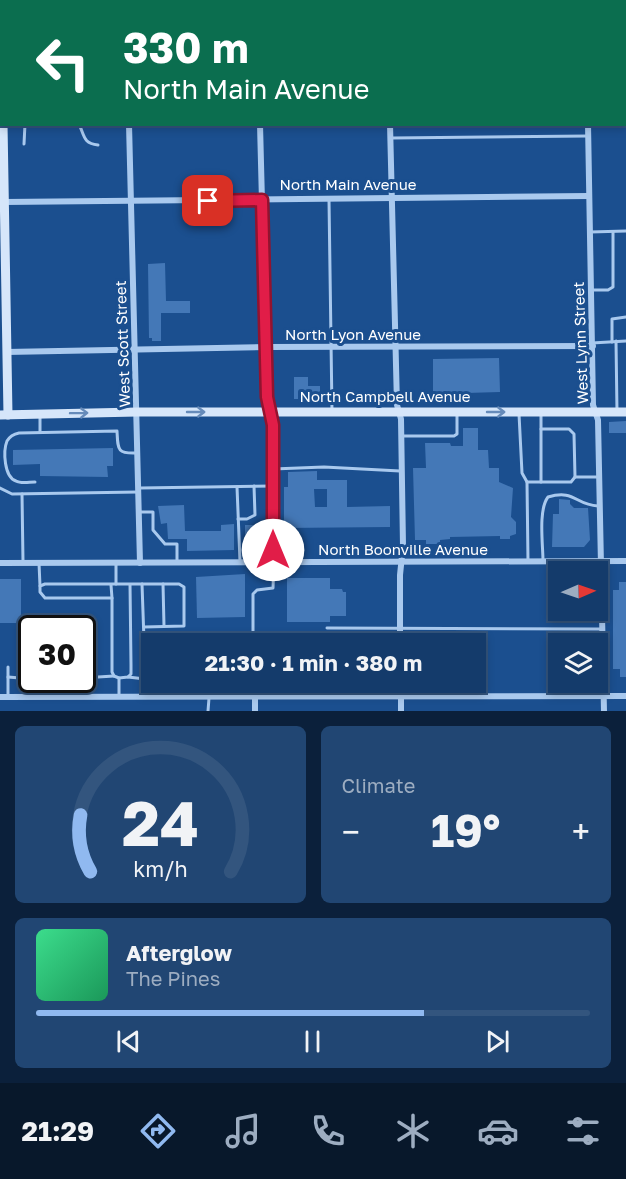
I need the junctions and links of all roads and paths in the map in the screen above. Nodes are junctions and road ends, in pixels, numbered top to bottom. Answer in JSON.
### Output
{"nodes":[{"id":1,"x":3,"y":126,"type":"edge"},
{"id":2,"x":25,"y":126,"type":"edge"},
{"id":3,"x":80,"y":126,"type":"edge"},
{"id":4,"x":130,"y":126,"type":"edge"},
{"id":5,"x":260,"y":126,"type":"edge"},
{"id":6,"x":390,"y":126,"type":"edge"},
{"id":7,"x":588,"y":126,"type":"edge"},
{"id":8,"x":588,"y":136,"type":"junction"},
{"id":9,"x":390,"y":138,"type":"junction"},
{"id":10,"x":24,"y":144,"type":"dead end"},
{"id":11,"x":98,"y":145,"type":"dead end"},
{"id":12,"x":589,"y":196,"type":"junction"},
{"id":13,"x":262,"y":200,"type":"junction"},
{"id":14,"x":329,"y":200,"type":"junction"},
{"id":15,"x":391,"y":200,"type":"junction"},
{"id":16,"x":130,"y":201,"type":"junction"},
{"id":17,"x":2,"y":202,"type":"edge"},
{"id":18,"x":613,"y":231,"type":"junction"},
{"id":19,"x":626,"y":231,"type":"edge"},
{"id":20,"x":590,"y":232,"type":"junction"},
{"id":21,"x":591,"y":290,"type":"junction"},
{"id":22,"x":626,"y":317,"type":"edge"},
{"id":23,"x":626,"y":341,"type":"edge"},
{"id":24,"x":614,"y":342,"type":"junction"},
{"id":25,"x":593,"y":345,"type":"junction"},
{"id":26,"x":266,"y":347,"type":"junction"},
{"id":27,"x":331,"y":347,"type":"junction"},
{"id":28,"x":396,"y":347,"type":"junction"},
{"id":29,"x":135,"y":349,"type":"junction"},
{"id":30,"x":6,"y":351,"type":"junction"},
{"id":31,"x":137,"y":412,"type":"junction"},
{"id":32,"x":270,"y":412,"type":"junction"},
{"id":33,"x":332,"y":412,"type":"junction"},
{"id":34,"x":399,"y":412,"type":"junction"},
{"id":35,"x":457,"y":412,"type":"junction"},
{"id":36,"x":519,"y":412,"type":"junction"},
{"id":37,"x":541,"y":412,"type":"junction"},
{"id":38,"x":596,"y":412,"type":"junction"},
{"id":39,"x":622,"y":412,"type":"edge"},
{"id":40,"x":40,"y":414,"type":"junction"},
{"id":41,"x":4,"y":415,"type":"edge"},
{"id":42,"x":541,"y":429,"type":"junction"},
{"id":43,"x":40,"y":432,"type":"junction"},
{"id":44,"x":402,"y":436,"type":"junction"},
{"id":45,"x":137,"y":453,"type":"junction"},
{"id":46,"x":273,"y":470,"type":"junction"},
{"id":47,"x":402,"y":471,"type":"junction"},
{"id":48,"x":574,"y":477,"type":"junction"},
{"id":49,"x":599,"y":477,"type":"junction"},
{"id":50,"x":35,"y":482,"type":"dead end"},
{"id":51,"x":527,"y":482,"type":"junction"},
{"id":52,"x":541,"y":482,"type":"junction"},
{"id":53,"x":254,"y":486,"type":"junction"},
{"id":54,"x":273,"y":486,"type":"junction"},
{"id":55,"x":237,"y":487,"type":"junction"},
{"id":56,"x":0,"y":488,"type":"edge"},
{"id":57,"x":138,"y":490,"type":"junction"},
{"id":58,"x":22,"y":494,"type":"junction"},
{"id":59,"x":600,"y":506,"type":"junction"},
{"id":60,"x":138,"y":512,"type":"junction"},
{"id":61,"x":237,"y":519,"type":"junction"},
{"id":62,"x":528,"y":561,"type":"junction"},
{"id":63,"x":543,"y":561,"type":"junction"},
{"id":64,"x":548,"y":561,"type":"edge"},
{"id":65,"x":601,"y":561,"type":"edge"},
{"id":66,"x":608,"y":561,"type":"edge"},
{"id":67,"x":626,"y":561,"type":"edge"},
{"id":68,"x":240,"y":562,"type":"junction"},
{"id":69,"x":273,"y":562,"type":"junction"},
{"id":70,"x":402,"y":562,"type":"junction"},
{"id":71,"x":0,"y":563,"type":"edge"},
{"id":72,"x":23,"y":563,"type":"junction"},
{"id":73,"x":39,"y":563,"type":"junction"},
{"id":74,"x":116,"y":563,"type":"junction"},
{"id":75,"x":140,"y":563,"type":"junction"},
{"id":76,"x":177,"y":563,"type":"junction"},
{"id":77,"x":114,"y":584,"type":"junction"},
{"id":78,"x":130,"y":584,"type":"junction"},
{"id":79,"x":142,"y":584,"type":"junction"},
{"id":80,"x":163,"y":584,"type":"junction"},
{"id":81,"x":40,"y":586,"type":"junction"},
{"id":82,"x":112,"y":598,"type":"junction"},
{"id":83,"x":603,"y":621,"type":"edge"},
{"id":84,"x":164,"y":626,"type":"junction"},
{"id":85,"x":144,"y":627,"type":"junction"},
{"id":86,"x":400,"y":627,"type":"junction"},
{"id":87,"x":327,"y":628,"type":"dead end"},
{"id":88,"x":603,"y":629,"type":"junction"},
{"id":89,"x":144,"y":633,"type":"edge"},
{"id":90,"x":253,"y":633,"type":"edge"},
{"id":91,"x":400,"y":633,"type":"edge"},
{"id":92,"x":9,"y":668,"type":"dead end"},
{"id":93,"x":114,"y":676,"type":"junction"},
{"id":94,"x":8,"y":677,"type":"junction"},
{"id":95,"x":96,"y":677,"type":"edge"},
{"id":96,"x":128,"y":677,"type":"junction"},
{"id":97,"x":18,"y":678,"type":"edge"},
{"id":98,"x":119,"y":678,"type":"junction"},
{"id":99,"x":141,"y":678,"type":"edge"},
{"id":100,"x":146,"y":693,"type":"edge"},
{"id":101,"x":255,"y":693,"type":"edge"},
{"id":102,"x":400,"y":695,"type":"junction"},
{"id":103,"x":209,"y":696,"type":"junction"},
{"id":104,"x":255,"y":696,"type":"junction"},
{"id":105,"x":604,"y":696,"type":"junction"},
{"id":106,"x":626,"y":696,"type":"edge"},
{"id":107,"x":0,"y":697,"type":"edge"},
{"id":108,"x":8,"y":697,"type":"junction"},
{"id":109,"x":119,"y":697,"type":"junction"},
{"id":110,"x":146,"y":697,"type":"junction"},
{"id":111,"x":208,"y":711,"type":"edge"},
{"id":112,"x":255,"y":711,"type":"edge"},
{"id":113,"x":401,"y":711,"type":"edge"},
{"id":114,"x":604,"y":711,"type":"edge"}],
"edges":[{"from":1,"to":17,"type":"main road"},
{"from":2,"to":10,"type":"lane"},
{"from":3,"to":11,"type":"lane"},
{"from":4,"to":16,"type":"street","name":"West Scott Street"},
{"from":5,"to":13,"type":"street"},
{"from":6,"to":9,"type":"street"},
{"from":7,"to":8,"type":"street","name":"West Lynn Street"},
{"from":8,"to":9,"type":"lane"},
{"from":8,"to":12,"type":"street","name":"West Lynn Street"},
{"from":9,"to":15,"type":"street"},
{"from":12,"to":15,"type":"street","name":"North Main Avenue"},
{"from":12,"to":20,"type":"street","name":"West Lynn Street"},
{"from":13,"to":14,"type":"street","name":"North Main Avenue"},
{"from":13,"to":16,"type":"street","name":"North Main Avenue"},
{"from":13,"to":26,"type":"street"},
{"from":14,"to":15,"type":"street","name":"North Main Avenue"},
{"from":14,"to":27,"type":"lane"},
{"from":15,"to":28,"type":"street"},
{"from":16,"to":17,"type":"street","name":"North Main Avenue"},
{"from":16,"to":29,"type":"street","name":"West Scott Street"},
{"from":17,"to":30,"type":"main road"},
{"from":18,"to":19,"type":"lane"},
{"from":18,"to":20,"type":"lane"},
{"from":18,"to":21,"type":"lane"},
{"from":20,"to":21,"type":"street","name":"West Lynn Street"},
{"from":21,"to":25,"type":"street","name":"West Lynn Street"},
{"from":22,"to":24,"type":"lane"},
{"from":23,"to":24,"type":"lane"},
{"from":24,"to":25,"type":"lane"},
{"from":24,"to":39,"type":"lane"},
{"from":25,"to":28,"type":"street","name":"North Lyon Avenue"},
{"from":25,"to":38,"type":"street","name":"West Lynn Street"},
{"from":26,"to":27,"type":"street","name":"North Lyon Avenue"},
{"from":26,"to":29,"type":"street","name":"North Lyon Avenue"},
{"from":26,"to":32,"type":"street"},
{"from":27,"to":28,"type":"street","name":"North Lyon Avenue"},
{"from":27,"to":33,"type":"lane"},
{"from":28,"to":34,"type":"street"},
{"from":29,"to":30,"type":"street","name":"North Lyon Avenue"},
{"from":29,"to":31,"type":"street","name":"West Scott Street"},
{"from":30,"to":41,"type":"main road"},
{"from":31,"to":32,"type":"main road","name":"North Campbell Avenue","one_way":true},
{"from":40,"to":31,"type":"main road","name":"North Campbell Avenue","one_way":true},
{"from":31,"to":45,"type":"street","name":"West Scott Street"},
{"from":32,"to":33,"type":"main road","name":"North Campbell Avenue"},
{"from":32,"to":46,"type":"street"},
{"from":33,"to":34,"type":"main road","name":"North Campbell Avenue"},
{"from":34,"to":35,"type":"main road","name":"North Campbell Avenue"},
{"from":34,"to":44,"type":"street"},
{"from":35,"to":36,"type":"main road","name":"North Campbell Avenue","one_way":true},
{"from":35,"to":44,"type":"lane"},
{"from":36,"to":37,"type":"main road","name":"North Campbell Avenue"},
{"from":36,"to":51,"type":"lane"},
{"from":37,"to":38,"type":"main road","name":"North Campbell Avenue"},
{"from":37,"to":42,"type":"lane"},
{"from":38,"to":39,"type":"main road","name":"North Campbell Avenue"},
{"from":38,"to":49,"type":"street","name":"West Lynn Street"},
{"from":40,"to":41,"type":"main road","name":"North Campbell Avenue"},
{"from":40,"to":43,"type":"lane"},
{"from":42,"to":48,"type":"lane"},
{"from":42,"to":52,"type":"lane"},
{"from":43,"to":45,"type":"lane"},
{"from":43,"to":50,"type":"lane"},
{"from":44,"to":47,"type":"street"},
{"from":45,"to":57,"type":"street","name":"West Scott Street"},
{"from":46,"to":47,"type":"lane"},
{"from":46,"to":54,"type":"street"},
{"from":47,"to":70,"type":"street"},
{"from":48,"to":49,"type":"lane"},
{"from":48,"to":52,"type":"lane"},
{"from":49,"to":59,"type":"street","name":"West Lynn Street"},
{"from":51,"to":52,"type":"lane"},
{"from":51,"to":62,"type":"lane"},
{"from":53,"to":54,"type":"lane"},
{"from":53,"to":55,"type":"lane"},
{"from":53,"to":61,"type":"lane"},
{"from":54,"to":69,"type":"street"},
{"from":55,"to":57,"type":"lane"},
{"from":55,"to":61,"type":"lane"},
{"from":56,"to":58,"type":"lane"},
{"from":57,"to":58,"type":"lane"},
{"from":57,"to":60,"type":"street","name":"West Scott Street"},
{"from":58,"to":72,"type":"lane"},
{"from":59,"to":63,"type":"lane"},
{"from":59,"to":65,"type":"street","name":"West Lynn Street"},
{"from":60,"to":75,"type":"street","name":"West Scott Street"},
{"from":60,"to":76,"type":"lane"},
{"from":61,"to":68,"type":"lane"},
{"from":62,"to":63,"type":"street","name":"North Boonville Avenue"},
{"from":62,"to":70,"type":"street","name":"North Boonville Avenue"},
{"from":63,"to":64,"type":"street","name":"North Boonville Avenue"},
{"from":66,"to":67,"type":"street","name":"North Boonville Avenue"},
{"from":68,"to":69,"type":"street","name":"North Boonville Avenue"},
{"from":68,"to":76,"type":"street","name":"North Boonville Avenue"},
{"from":69,"to":70,"type":"street","name":"North Boonville Avenue"},
{"from":69,"to":90,"type":"lane"},
{"from":70,"to":86,"type":"street"},
{"from":71,"to":72,"type":"street","name":"North Boonville Avenue"},
{"from":72,"to":73,"type":"street","name":"North Boonville Avenue"},
{"from":73,"to":74,"type":"street","name":"North Boonville Avenue"},
{"from":73,"to":81,"type":"lane"},
{"from":74,"to":75,"type":"street","name":"North Boonville Avenue"},
{"from":74,"to":77,"type":"lane"},
{"from":75,"to":76,"type":"street","name":"North Boonville Avenue"},
{"from":77,"to":78,"type":"lane"},
{"from":77,"to":81,"type":"lane"},
{"from":77,"to":82,"type":"lane"},
{"from":78,"to":79,"type":"lane"},
{"from":78,"to":96,"type":"lane"},
{"from":79,"to":80,"type":"lane"},
{"from":79,"to":85,"type":"lane"},
{"from":80,"to":84,"type":"lane"},
{"from":80,"to":84,"type":"lane"},
{"from":81,"to":82,"type":"lane"},
{"from":82,"to":93,"type":"lane"},
{"from":83,"to":88,"type":"street","name":"West Lynn Street"},
{"from":84,"to":85,"type":"lane"},
{"from":85,"to":89,"type":"lane"},
{"from":86,"to":87,"type":"lane"},
{"from":86,"to":88,"type":"lane"},
{"from":86,"to":91,"type":"street"},
{"from":88,"to":105,"type":"street","name":"West Lynn Street"},
{"from":92,"to":94,"type":"lane"},
{"from":93,"to":95,"type":"lane"},
{"from":93,"to":98,"type":"lane"},
{"from":94,"to":97,"type":"lane"},
{"from":94,"to":108,"type":"lane"},
{"from":96,"to":98,"type":"lane"},
{"from":96,"to":99,"type":"lane"},
{"from":98,"to":109,"type":"lane"},
{"from":100,"to":110,"type":"lane"},
{"from":101,"to":104,"type":"lane"},
{"from":102,"to":104,"type":"street"},
{"from":102,"to":105,"type":"street"},
{"from":102,"to":113,"type":"street"},
{"from":103,"to":104,"type":"street"},
{"from":103,"to":110,"type":"street"},
{"from":103,"to":111,"type":"lane"},
{"from":104,"to":112,"type":"street"},
{"from":105,"to":106,"type":"street"},
{"from":105,"to":114,"type":"street","name":"West Lynn Street"},
{"from":107,"to":108,"type":"street"},
{"from":108,"to":109,"type":"street"},
{"from":109,"to":110,"type":"street"}]}
